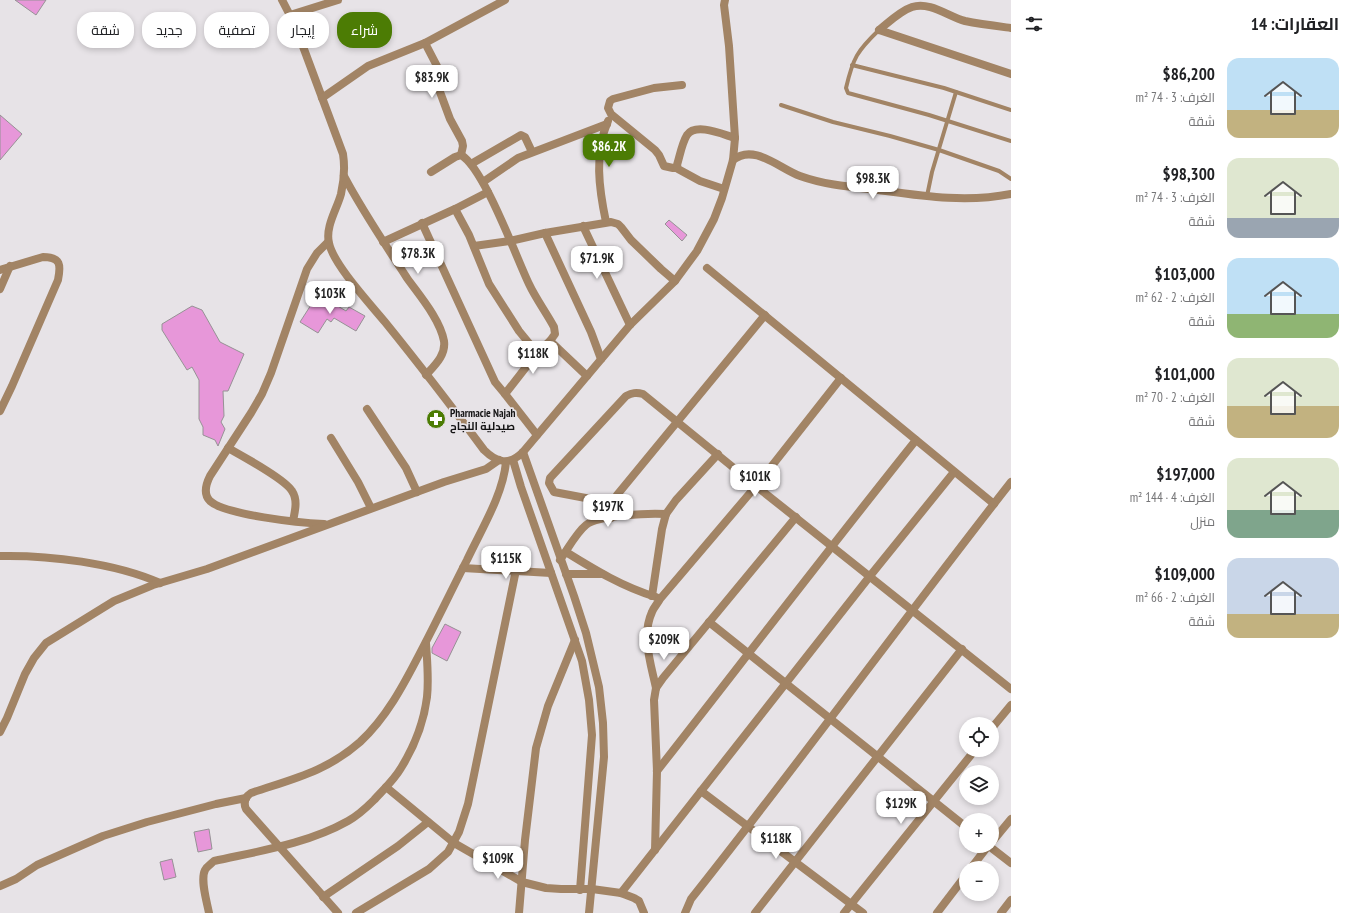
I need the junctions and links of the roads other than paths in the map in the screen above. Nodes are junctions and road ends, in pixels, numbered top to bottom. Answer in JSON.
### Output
{"nodes":[{"id":1,"x":282,"y":0,"type":"edge"},
{"id":2,"x":338,"y":0,"type":"edge"},
{"id":3,"x":505,"y":0,"type":"edge"},
{"id":4,"x":725,"y":0,"type":"edge"},
{"id":5,"x":288,"y":12,"type":"edge"},
{"id":6,"x":300,"y":12,"type":"edge"},
{"id":7,"x":1011,"y":28,"type":"edge"},
{"id":8,"x":879,"y":30,"type":"junction"},
{"id":9,"x":425,"y":43,"type":"junction"},
{"id":10,"x":303,"y":48,"type":"edge"},
{"id":11,"x":852,"y":65,"type":"junction"},
{"id":12,"x":1011,"y":74,"type":"edge"},
{"id":13,"x":682,"y":85,"type":"dead end"},
{"id":14,"x":956,"y":92,"type":"junction"},
{"id":15,"x":322,"y":98,"type":"junction"},
{"id":16,"x":781,"y":105,"type":"dead end"},
{"id":17,"x":1011,"y":110,"type":"edge"},
{"id":18,"x":611,"y":114,"type":"junction"},
{"id":19,"x":947,"y":121,"type":"junction"},
{"id":20,"x":607,"y":124,"type":"junction"},
{"id":21,"x":735,"y":138,"type":"junction"},
{"id":22,"x":1011,"y":141,"type":"edge"},
{"id":23,"x":939,"y":150,"type":"junction"},
{"id":24,"x":532,"y":152,"type":"junction"},
{"id":25,"x":460,"y":154,"type":"junction"},
{"id":26,"x":734,"y":160,"type":"junction"},
{"id":27,"x":470,"y":164,"type":"junction"},
{"id":28,"x":677,"y":168,"type":"junction"},
{"id":29,"x":432,"y":172,"type":"dead end"},
{"id":30,"x":344,"y":176,"type":"junction"},
{"id":31,"x":1011,"y":179,"type":"edge"},
{"id":32,"x":483,"y":182,"type":"junction"},
{"id":33,"x":724,"y":190,"type":"junction"},
{"id":34,"x":488,"y":192,"type":"junction"},
{"id":35,"x":1011,"y":194,"type":"edge"},
{"id":36,"x":926,"y":196,"type":"junction"},
{"id":37,"x":455,"y":209,"type":"junction"},
{"id":38,"x":606,"y":222,"type":"junction"},
{"id":39,"x":422,"y":223,"type":"junction"},
{"id":40,"x":583,"y":226,"type":"junction"},
{"id":41,"x":545,"y":233,"type":"junction"},
{"id":42,"x":510,"y":241,"type":"junction"},
{"id":43,"x":328,"y":242,"type":"junction"},
{"id":44,"x":383,"y":242,"type":"junction"},
{"id":45,"x":474,"y":246,"type":"junction"},
{"id":46,"x":10,"y":266,"type":"junction"},
{"id":47,"x":707,"y":268,"type":"dead end"},
{"id":48,"x":0,"y":270,"type":"edge"},
{"id":49,"x":675,"y":281,"type":"junction"},
{"id":50,"x":0,"y":289,"type":"edge"},
{"id":51,"x":765,"y":315,"type":"junction"},
{"id":52,"x":630,"y":325,"type":"junction"},
{"id":53,"x":550,"y":341,"type":"junction"},
{"id":54,"x":537,"y":353,"type":"junction"},
{"id":55,"x":600,"y":359,"type":"junction"},
{"id":56,"x":426,"y":375,"type":"junction"},
{"id":57,"x":587,"y":376,"type":"junction"},
{"id":58,"x":841,"y":378,"type":"junction"},
{"id":59,"x":505,"y":394,"type":"junction"},
{"id":60,"x":367,"y":409,"type":"dead end"},
{"id":61,"x":0,"y":411,"type":"edge"},
{"id":62,"x":678,"y":421,"type":"junction"},
{"id":63,"x":537,"y":434,"type":"junction"},
{"id":64,"x":331,"y":438,"type":"dead end"},
{"id":65,"x":916,"y":440,"type":"junction"},
{"id":66,"x":228,"y":448,"type":"junction"},
{"id":67,"x":522,"y":452,"type":"junction"},
{"id":68,"x":718,"y":454,"type":"junction"},
{"id":69,"x":506,"y":461,"type":"junction"},
{"id":70,"x":954,"y":472,"type":"junction"},
{"id":71,"x":1011,"y":482,"type":"edge"},
{"id":72,"x":756,"y":486,"type":"junction"},
{"id":73,"x":417,"y":492,"type":"junction"},
{"id":74,"x":612,"y":503,"type":"junction"},
{"id":75,"x":994,"y":504,"type":"junction"},
{"id":76,"x":371,"y":508,"type":"junction"},
{"id":77,"x":666,"y":514,"type":"junction"},
{"id":78,"x":796,"y":517,"type":"junction"},
{"id":79,"x":611,"y":518,"type":"junction"},
{"id":80,"x":293,"y":521,"type":"junction"},
{"id":81,"x":327,"y":525,"type":"junction"},
{"id":82,"x":831,"y":546,"type":"junction"},
{"id":83,"x":566,"y":552,"type":"junction"},
{"id":84,"x":0,"y":556,"type":"edge"},
{"id":85,"x":560,"y":560,"type":"junction"},
{"id":86,"x":463,"y":568,"type":"junction"},
{"id":87,"x":516,"y":570,"type":"junction"},
{"id":88,"x":551,"y":573,"type":"junction"},
{"id":89,"x":566,"y":574,"type":"junction"},
{"id":90,"x":602,"y":574,"type":"junction"},
{"id":91,"x":870,"y":576,"type":"junction"},
{"id":92,"x":160,"y":583,"type":"junction"},
{"id":93,"x":652,"y":596,"type":"junction"},
{"id":94,"x":660,"y":599,"type":"junction"},
{"id":95,"x":912,"y":610,"type":"junction"},
{"id":96,"x":709,"y":622,"type":"junction"},
{"id":97,"x":575,"y":640,"type":"junction"},
{"id":98,"x":426,"y":642,"type":"junction"},
{"id":99,"x":962,"y":649,"type":"junction"},
{"id":100,"x":749,"y":654,"type":"junction"},
{"id":101,"x":785,"y":684,"type":"junction"},
{"id":102,"x":656,"y":688,"type":"junction"},
{"id":103,"x":1011,"y":689,"type":"edge"},
{"id":104,"x":1011,"y":705,"type":"edge"},
{"id":105,"x":831,"y":719,"type":"junction"},
{"id":106,"x":999,"y":720,"type":"edge"},
{"id":107,"x":0,"y":732,"type":"edge"},
{"id":108,"x":878,"y":757,"type":"junction"},
{"id":109,"x":969,"y":757,"type":"edge"},
{"id":110,"x":657,"y":771,"type":"junction"},
{"id":111,"x":386,"y":787,"type":"junction"},
{"id":112,"x":701,"y":792,"type":"junction"},
{"id":113,"x":246,"y":798,"type":"junction"},
{"id":114,"x":933,"y":802,"type":"junction"},
{"id":115,"x":1011,"y":819,"type":"edge"},
{"id":116,"x":428,"y":822,"type":"junction"},
{"id":117,"x":959,"y":822,"type":"edge"},
{"id":118,"x":748,"y":827,"type":"junction"},
{"id":119,"x":999,"y":834,"type":"edge"},
{"id":120,"x":454,"y":843,"type":"junction"},
{"id":121,"x":278,"y":847,"type":"junction"},
{"id":122,"x":655,"y":850,"type":"junction"},
{"id":123,"x":984,"y":853,"type":"edge"},
{"id":124,"x":998,"y":853,"type":"edge"},
{"id":125,"x":977,"y":861,"type":"edge"},
{"id":126,"x":796,"y":862,"type":"junction"},
{"id":127,"x":1011,"y":863,"type":"edge"},
{"id":128,"x":522,"y":882,"type":"junction"},
{"id":129,"x":959,"y":884,"type":"edge"},
{"id":130,"x":0,"y":886,"type":"edge"},
{"id":131,"x":592,"y":889,"type":"junction"},
{"id":132,"x":580,"y":890,"type":"junction"},
{"id":133,"x":622,"y":893,"type":"junction"},
{"id":134,"x":323,"y":897,"type":"junction"},
{"id":135,"x":1011,"y":900,"type":"edge"},
{"id":136,"x":851,"y":904,"type":"junction"},
{"id":137,"x":209,"y":913,"type":"edge"},
{"id":138,"x":338,"y":913,"type":"edge"},
{"id":139,"x":356,"y":913,"type":"edge"},
{"id":140,"x":518,"y":913,"type":"edge"},
{"id":141,"x":589,"y":913,"type":"edge"},
{"id":142,"x":645,"y":913,"type":"edge"},
{"id":143,"x":685,"y":913,"type":"edge"},
{"id":144,"x":755,"y":913,"type":"edge"},
{"id":145,"x":844,"y":913,"type":"edge"},
{"id":146,"x":863,"y":913,"type":"edge"},
{"id":147,"x":937,"y":913,"type":"edge"},
{"id":148,"x":1001,"y":913,"type":"edge"}],
"edges":[{"from":1,"to":5,"type":"street"},
{"from":2,"to":6,"type":"street"},
{"from":3,"to":9,"type":"street"},
{"from":4,"to":21,"type":"street"},
{"from":7,"to":8,"type":"street"},
{"from":8,"to":11,"type":"lane"},
{"from":8,"to":12,"type":"street"},
{"from":9,"to":15,"type":"street"},
{"from":9,"to":25,"type":"street"},
{"from":10,"to":15,"type":"street"},
{"from":11,"to":14,"type":"lane"},
{"from":11,"to":19,"type":"lane"},
{"from":13,"to":18,"type":"street"},
{"from":14,"to":17,"type":"lane"},
{"from":14,"to":19,"type":"lane"},
{"from":15,"to":30,"type":"street"},
{"from":16,"to":23,"type":"lane"},
{"from":18,"to":20,"type":"street"},
{"from":18,"to":28,"type":"street"},
{"from":19,"to":22,"type":"lane"},
{"from":19,"to":23,"type":"lane"},
{"from":20,"to":24,"type":"street"},
{"from":20,"to":38,"type":"street"},
{"from":21,"to":26,"type":"street"},
{"from":21,"to":28,"type":"street"},
{"from":23,"to":31,"type":"lane"},
{"from":23,"to":36,"type":"lane"},
{"from":24,"to":27,"type":"street"},
{"from":24,"to":32,"type":"street"},
{"from":25,"to":27,"type":"street"},
{"from":25,"to":29,"type":"street"},
{"from":26,"to":33,"type":"street"},
{"from":26,"to":36,"type":"street"},
{"from":27,"to":32,"type":"street"},
{"from":28,"to":33,"type":"street"},
{"from":30,"to":43,"type":"street"},
{"from":30,"to":44,"type":"street"},
{"from":32,"to":34,"type":"street"},
{"from":33,"to":49,"type":"street"},
{"from":34,"to":37,"type":"street"},
{"from":34,"to":42,"type":"street"},
{"from":35,"to":36,"type":"street"},
{"from":37,"to":39,"type":"street"},
{"from":37,"to":45,"type":"street"},
{"from":38,"to":40,"type":"street"},
{"from":38,"to":49,"type":"street"},
{"from":39,"to":44,"type":"street"},
{"from":39,"to":59,"type":"street"},
{"from":40,"to":41,"type":"street"},
{"from":40,"to":52,"type":"street"},
{"from":41,"to":42,"type":"street"},
{"from":41,"to":55,"type":"street"},
{"from":42,"to":45,"type":"street"},
{"from":42,"to":53,"type":"street"},
{"from":43,"to":56,"type":"street"},
{"from":43,"to":66,"type":"street"},
{"from":44,"to":56,"type":"street"},
{"from":45,"to":54,"type":"street"},
{"from":46,"to":48,"type":"street"},
{"from":46,"to":50,"type":"street"},
{"from":46,"to":61,"type":"street"},
{"from":47,"to":51,"type":"street"},
{"from":49,"to":52,"type":"street"},
{"from":51,"to":58,"type":"street"},
{"from":51,"to":62,"type":"street"},
{"from":52,"to":55,"type":"street"},
{"from":53,"to":54,"type":"street"},
{"from":53,"to":57,"type":"street"},
{"from":54,"to":59,"type":"street"},
{"from":55,"to":57,"type":"street"},
{"from":56,"to":69,"type":"street"},
{"from":57,"to":63,"type":"street"},
{"from":58,"to":65,"type":"street"},
{"from":58,"to":72,"type":"street"},
{"from":59,"to":63,"type":"street"},
{"from":60,"to":73,"type":"street"},
{"from":62,"to":68,"type":"street"},
{"from":62,"to":74,"type":"street"},
{"from":62,"to":74,"type":"street"},
{"from":63,"to":67,"type":"street"},
{"from":64,"to":76,"type":"street"},
{"from":65,"to":70,"type":"street"},
{"from":65,"to":82,"type":"street"},
{"from":66,"to":80,"type":"street"},
{"from":66,"to":80,"type":"street"},
{"from":67,"to":69,"type":"street"},
{"from":67,"to":85,"type":"street"},
{"from":68,"to":72,"type":"street"},
{"from":68,"to":77,"type":"street"},
{"from":69,"to":73,"type":"street"},
{"from":69,"to":86,"type":"street"},
{"from":69,"to":88,"type":"street"},
{"from":70,"to":75,"type":"street"},
{"from":70,"to":91,"type":"street"},
{"from":71,"to":75,"type":"street"},
{"from":72,"to":78,"type":"street"},
{"from":72,"to":94,"type":"street"},
{"from":73,"to":76,"type":"street"},
{"from":74,"to":79,"type":"street"},
{"from":75,"to":95,"type":"street"},
{"from":76,"to":81,"type":"street"},
{"from":77,"to":79,"type":"street"},
{"from":77,"to":93,"type":"street"},
{"from":78,"to":82,"type":"street"},
{"from":78,"to":96,"type":"street"},
{"from":79,"to":83,"type":"street"},
{"from":80,"to":81,"type":"street"},
{"from":81,"to":92,"type":"street"},
{"from":82,"to":91,"type":"street"},
{"from":82,"to":100,"type":"street"},
{"from":83,"to":85,"type":"street"},
{"from":83,"to":90,"type":"street"},
{"from":84,"to":92,"type":"street"},
{"from":85,"to":89,"type":"street"},
{"from":86,"to":87,"type":"street"},
{"from":86,"to":98,"type":"street"},
{"from":87,"to":88,"type":"street"},
{"from":87,"to":120,"type":"street"},
{"from":88,"to":97,"type":"street"},
{"from":89,"to":90,"type":"street"},
{"from":89,"to":131,"type":"street"},
{"from":90,"to":93,"type":"street"},
{"from":91,"to":95,"type":"street"},
{"from":91,"to":101,"type":"street"},
{"from":92,"to":107,"type":"street"},
{"from":93,"to":94,"type":"street"},
{"from":94,"to":102,"type":"street"},
{"from":95,"to":99,"type":"street"},
{"from":95,"to":105,"type":"street"},
{"from":96,"to":100,"type":"street"},
{"from":96,"to":102,"type":"street"},
{"from":97,"to":128,"type":"street"},
{"from":97,"to":132,"type":"street"},
{"from":98,"to":111,"type":"street"},
{"from":98,"to":113,"type":"street"},
{"from":99,"to":103,"type":"street"},
{"from":99,"to":108,"type":"street"},
{"from":100,"to":101,"type":"street"},
{"from":100,"to":110,"type":"street"},
{"from":101,"to":105,"type":"street"},
{"from":101,"to":112,"type":"street"},
{"from":102,"to":110,"type":"street"},
{"from":104,"to":106,"type":"street"},
{"from":105,"to":108,"type":"street"},
{"from":105,"to":118,"type":"street"},
{"from":108,"to":114,"type":"street"},
{"from":108,"to":126,"type":"street"},
{"from":109,"to":114,"type":"street"},
{"from":110,"to":122,"type":"street"},
{"from":111,"to":116,"type":"street"},
{"from":111,"to":121,"type":"street"},
{"from":112,"to":118,"type":"street"},
{"from":112,"to":122,"type":"street"},
{"from":113,"to":121,"type":"street"},
{"from":113,"to":130,"type":"street"},
{"from":114,"to":117,"type":"street"},
{"from":114,"to":136,"type":"street"},
{"from":115,"to":119,"type":"street"},
{"from":116,"to":120,"type":"street"},
{"from":116,"to":134,"type":"street"},
{"from":118,"to":126,"type":"street"},
{"from":118,"to":143,"type":"street"},
{"from":120,"to":128,"type":"street"},
{"from":120,"to":139,"type":"street"},
{"from":121,"to":134,"type":"street"},
{"from":121,"to":137,"type":"street"},
{"from":122,"to":133,"type":"street"},
{"from":123,"to":125,"type":"street"},
{"from":124,"to":127,"type":"street"},
{"from":126,"to":136,"type":"street"},
{"from":126,"to":144,"type":"street"},
{"from":128,"to":132,"type":"street"},
{"from":128,"to":140,"type":"street"},
{"from":129,"to":147,"type":"street"},
{"from":131,"to":132,"type":"street"},
{"from":131,"to":133,"type":"street"},
{"from":131,"to":141,"type":"street"},
{"from":133,"to":142,"type":"street"},
{"from":134,"to":138,"type":"street"},
{"from":135,"to":148,"type":"street"},
{"from":136,"to":145,"type":"street"},
{"from":136,"to":146,"type":"street"}]}
